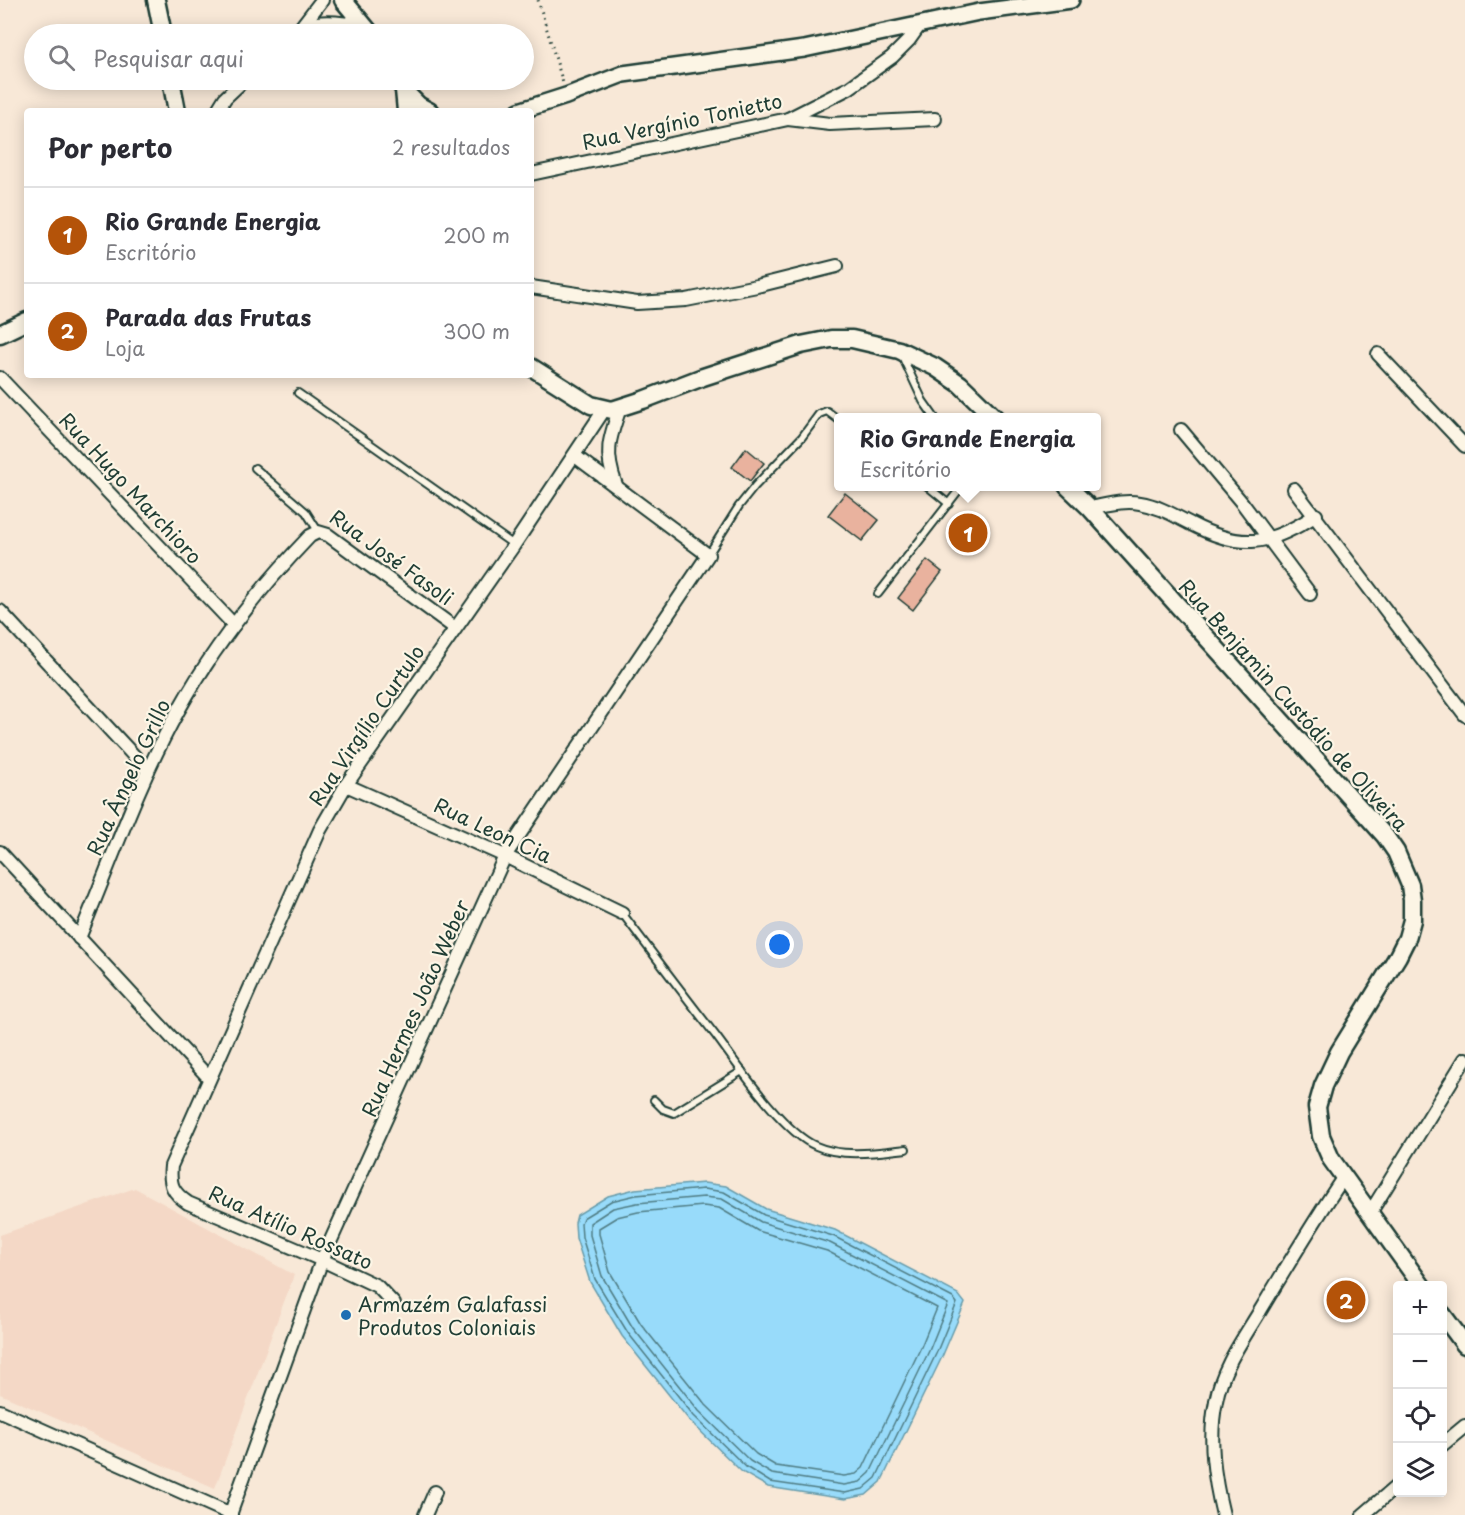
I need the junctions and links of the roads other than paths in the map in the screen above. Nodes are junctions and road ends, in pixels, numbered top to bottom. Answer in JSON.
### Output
{"nodes":[{"id":1,"x":156,"y":0,"type":"edge"},
{"id":2,"x":322,"y":0,"type":"edge"},
{"id":3,"x":343,"y":0,"type":"edge"},
{"id":4,"x":1071,"y":0,"type":"edge"},
{"id":5,"x":161,"y":24,"type":"edge"},
{"id":6,"x":302,"y":24,"type":"edge"},
{"id":7,"x":317,"y":24,"type":"edge"},
{"id":8,"x":349,"y":24,"type":"edge"},
{"id":9,"x":362,"y":24,"type":"edge"},
{"id":10,"x":919,"y":26,"type":"junction"},
{"id":11,"x":173,"y":90,"type":"edge"},
{"id":12,"x":233,"y":90,"type":"edge"},
{"id":13,"x":402,"y":90,"type":"edge"},
{"id":14,"x":406,"y":90,"type":"edge"},
{"id":15,"x":176,"y":108,"type":"edge"},
{"id":16,"x":219,"y":108,"type":"edge"},
{"id":17,"x":405,"y":108,"type":"edge"},
{"id":18,"x":424,"y":108,"type":"edge"},
{"id":19,"x":529,"y":108,"type":"edge"},
{"id":20,"x":788,"y":119,"type":"junction"},
{"id":21,"x":935,"y":119,"type":"dead end"},
{"id":22,"x":534,"y":173,"type":"edge"},
{"id":23,"x":837,"y":266,"type":"dead end"},
{"id":24,"x":534,"y":287,"type":"edge"},
{"id":25,"x":24,"y":322,"type":"edge"},
{"id":26,"x":0,"y":334,"type":"edge"},
{"id":27,"x":899,"y":350,"type":"junction"},
{"id":28,"x":1378,"y":354,"type":"dead end"},
{"id":29,"x":534,"y":369,"type":"edge"},
{"id":30,"x":0,"y":378,"type":"edge"},
{"id":31,"x":298,"y":393,"type":"dead end"},
{"id":32,"x":612,"y":409,"type":"junction"},
{"id":33,"x":932,"y":413,"type":"edge"},
{"id":34,"x":991,"y":413,"type":"edge"},
{"id":35,"x":834,"y":416,"type":"edge"},
{"id":36,"x":1181,"y":430,"type":"dead end"},
{"id":37,"x":1465,"y":446,"type":"edge"},
{"id":38,"x":575,"y":456,"type":"junction"},
{"id":39,"x":255,"y":468,"type":"dead end"},
{"id":40,"x":616,"y":485,"type":"junction"},
{"id":41,"x":1294,"y":489,"type":"dead end"},
{"id":42,"x":933,"y":491,"type":"edge"},
{"id":43,"x":958,"y":491,"type":"edge"},
{"id":44,"x":1072,"y":491,"type":"edge"},
{"id":45,"x":949,"y":504,"type":"junction"},
{"id":46,"x":1090,"y":508,"type":"junction"},
{"id":47,"x":1316,"y":515,"type":"junction"},
{"id":48,"x":318,"y":532,"type":"junction"},
{"id":49,"x":1270,"y":539,"type":"junction"},
{"id":50,"x":514,"y":545,"type":"junction"},
{"id":51,"x":708,"y":555,"type":"junction"},
{"id":52,"x":878,"y":594,"type":"dead end"},
{"id":53,"x":1310,"y":594,"type":"dead end"},
{"id":54,"x":0,"y":611,"type":"edge"},
{"id":55,"x":234,"y":625,"type":"junction"},
{"id":56,"x":455,"y":628,"type":"junction"},
{"id":57,"x":1465,"y":715,"type":"edge"},
{"id":58,"x":148,"y":771,"type":"junction"},
{"id":59,"x":346,"y":785,"type":"junction"},
{"id":60,"x":0,"y":852,"type":"edge"},
{"id":61,"x":505,"y":856,"type":"junction"},
{"id":62,"x":622,"y":912,"type":"joint"},
{"id":63,"x":79,"y":938,"type":"junction"},
{"id":64,"x":1465,"y":1059,"type":"edge"},
{"id":65,"x":742,"y":1071,"type":"junction"},
{"id":66,"x":209,"y":1078,"type":"junction"},
{"id":67,"x":654,"y":1100,"type":"dead end"},
{"id":68,"x":906,"y":1149,"type":"dead end"},
{"id":69,"x":1341,"y":1176,"type":"junction"},
{"id":70,"x":171,"y":1188,"type":"joint"},
{"id":71,"x":1370,"y":1213,"type":"junction"},
{"id":72,"x":322,"y":1260,"type":"junction"},
{"id":73,"x":1418,"y":1281,"type":"edge"},
{"id":74,"x":394,"y":1304,"type":"dead end"},
{"id":75,"x":1447,"y":1320,"type":"edge"},
{"id":76,"x":1465,"y":1345,"type":"edge"},
{"id":77,"x":0,"y":1411,"type":"edge"},
{"id":78,"x":1465,"y":1425,"type":"edge"},
{"id":79,"x":1445,"y":1443,"type":"edge"},
{"id":80,"x":1393,"y":1489,"type":"edge"},
{"id":81,"x":435,"y":1492,"type":"dead end"},
{"id":82,"x":230,"y":1514,"type":"edge"},
{"id":83,"x":425,"y":1515,"type":"edge"},
{"id":84,"x":1223,"y":1515,"type":"edge"},
{"id":85,"x":1363,"y":1515,"type":"edge"}],
"edges":[{"from":1,"to":5,"type":"main road"},
{"from":2,"to":6,"type":"street"},
{"from":3,"to":9,"type":"main road"},
{"from":4,"to":10,"type":"street"},
{"from":7,"to":8,"type":"street"},
{"from":10,"to":19,"type":"street"},
{"from":10,"to":20,"type":"street","name":"Rua Vergínio Tonietto"},
{"from":11,"to":15,"type":"main road"},
{"from":12,"to":16,"type":"street"},
{"from":13,"to":17,"type":"main road"},
{"from":14,"to":18,"type":"street"},
{"from":20,"to":21,"type":"street"},
{"from":20,"to":22,"type":"street","name":"Rua Vergínio Tonietto"},
{"from":23,"to":24,"type":"street"},
{"from":25,"to":26,"type":"main road"},
{"from":27,"to":32,"type":"main road"},
{"from":27,"to":33,"type":"lane"},
{"from":27,"to":34,"type":"main road"},
{"from":28,"to":37,"type":"street"},
{"from":29,"to":32,"type":"main road"},
{"from":30,"to":55,"type":"street","name":"Rua Hugo Marchioro"},
{"from":31,"to":50,"type":"lane"},
{"from":32,"to":38,"type":"street","name":"Rua Virgílio Curtulo"},
{"from":32,"to":40,"type":"street"},
{"from":35,"to":51,"type":"lane"},
{"from":36,"to":49,"type":"street"},
{"from":38,"to":40,"type":"street"},
{"from":38,"to":50,"type":"street","name":"Rua Virgílio Curtulo"},
{"from":39,"to":48,"type":"lane","name":"Rua José Fasoli"},
{"from":40,"to":51,"type":"street"},
{"from":41,"to":47,"type":"street"},
{"from":42,"to":45,"type":"lane"},
{"from":43,"to":45,"type":"lane"},
{"from":44,"to":46,"type":"main road","name":"Rua Benjamin Custódio de Oliveira"},
{"from":45,"to":52,"type":"lane"},
{"from":46,"to":49,"type":"street"},
{"from":46,"to":69,"type":"main road","name":"Rua Benjamin Custódio de Oliveira"},
{"from":47,"to":49,"type":"street"},
{"from":47,"to":57,"type":"street"},
{"from":48,"to":55,"type":"street","name":"Rua Ângelo Grillo"},
{"from":48,"to":56,"type":"street","name":"Rua José Fasoli"},
{"from":49,"to":53,"type":"street"},
{"from":50,"to":56,"type":"street","name":"Rua Virgílio Curtulo"},
{"from":51,"to":61,"type":"street","name":"Rua Hermes João Weber"},
{"from":54,"to":58,"type":"street"},
{"from":55,"to":58,"type":"street","name":"Rua Ângelo Grillo"},
{"from":56,"to":59,"type":"street","name":"Rua Virgílio Curtulo"},
{"from":58,"to":63,"type":"street","name":"Rua Ângelo Grillo"},
{"from":59,"to":61,"type":"street","name":"Rua Leon Cia"},
{"from":59,"to":66,"type":"street","name":"Rua Virgílio Curtulo"},
{"from":60,"to":63,"type":"street"},
{"from":61,"to":62,"type":"street","name":"Rua Leon Cia"},
{"from":61,"to":72,"type":"street","name":"Rua Hermes João Weber"},
{"from":62,"to":65,"type":"lane"},
{"from":63,"to":66,"type":"street"},
{"from":64,"to":71,"type":"street"},
{"from":65,"to":67,"type":"lane"},
{"from":65,"to":68,"type":"lane"},
{"from":66,"to":70,"type":"street","name":"Rua Virgílio Curtulo"},
{"from":69,"to":71,"type":"main road","name":"Rua Benjamin Custódio de Oliveira"},
{"from":69,"to":84,"type":"street"},
{"from":70,"to":72,"type":"street","name":"Rua Atílio Rossato"},
{"from":71,"to":73,"type":"main road","name":"Rua Benjamin Custódio de Oliveira"},
{"from":72,"to":74,"type":"street","name":"Rua Atílio Rossato"},
{"from":72,"to":82,"type":"street","name":"Rua Hermes João Weber"},
{"from":75,"to":76,"type":"main road"},
{"from":77,"to":82,"type":"street"},
{"from":78,"to":79,"type":"street"},
{"from":80,"to":85,"type":"street"},
{"from":81,"to":83,"type":"street"}]}
